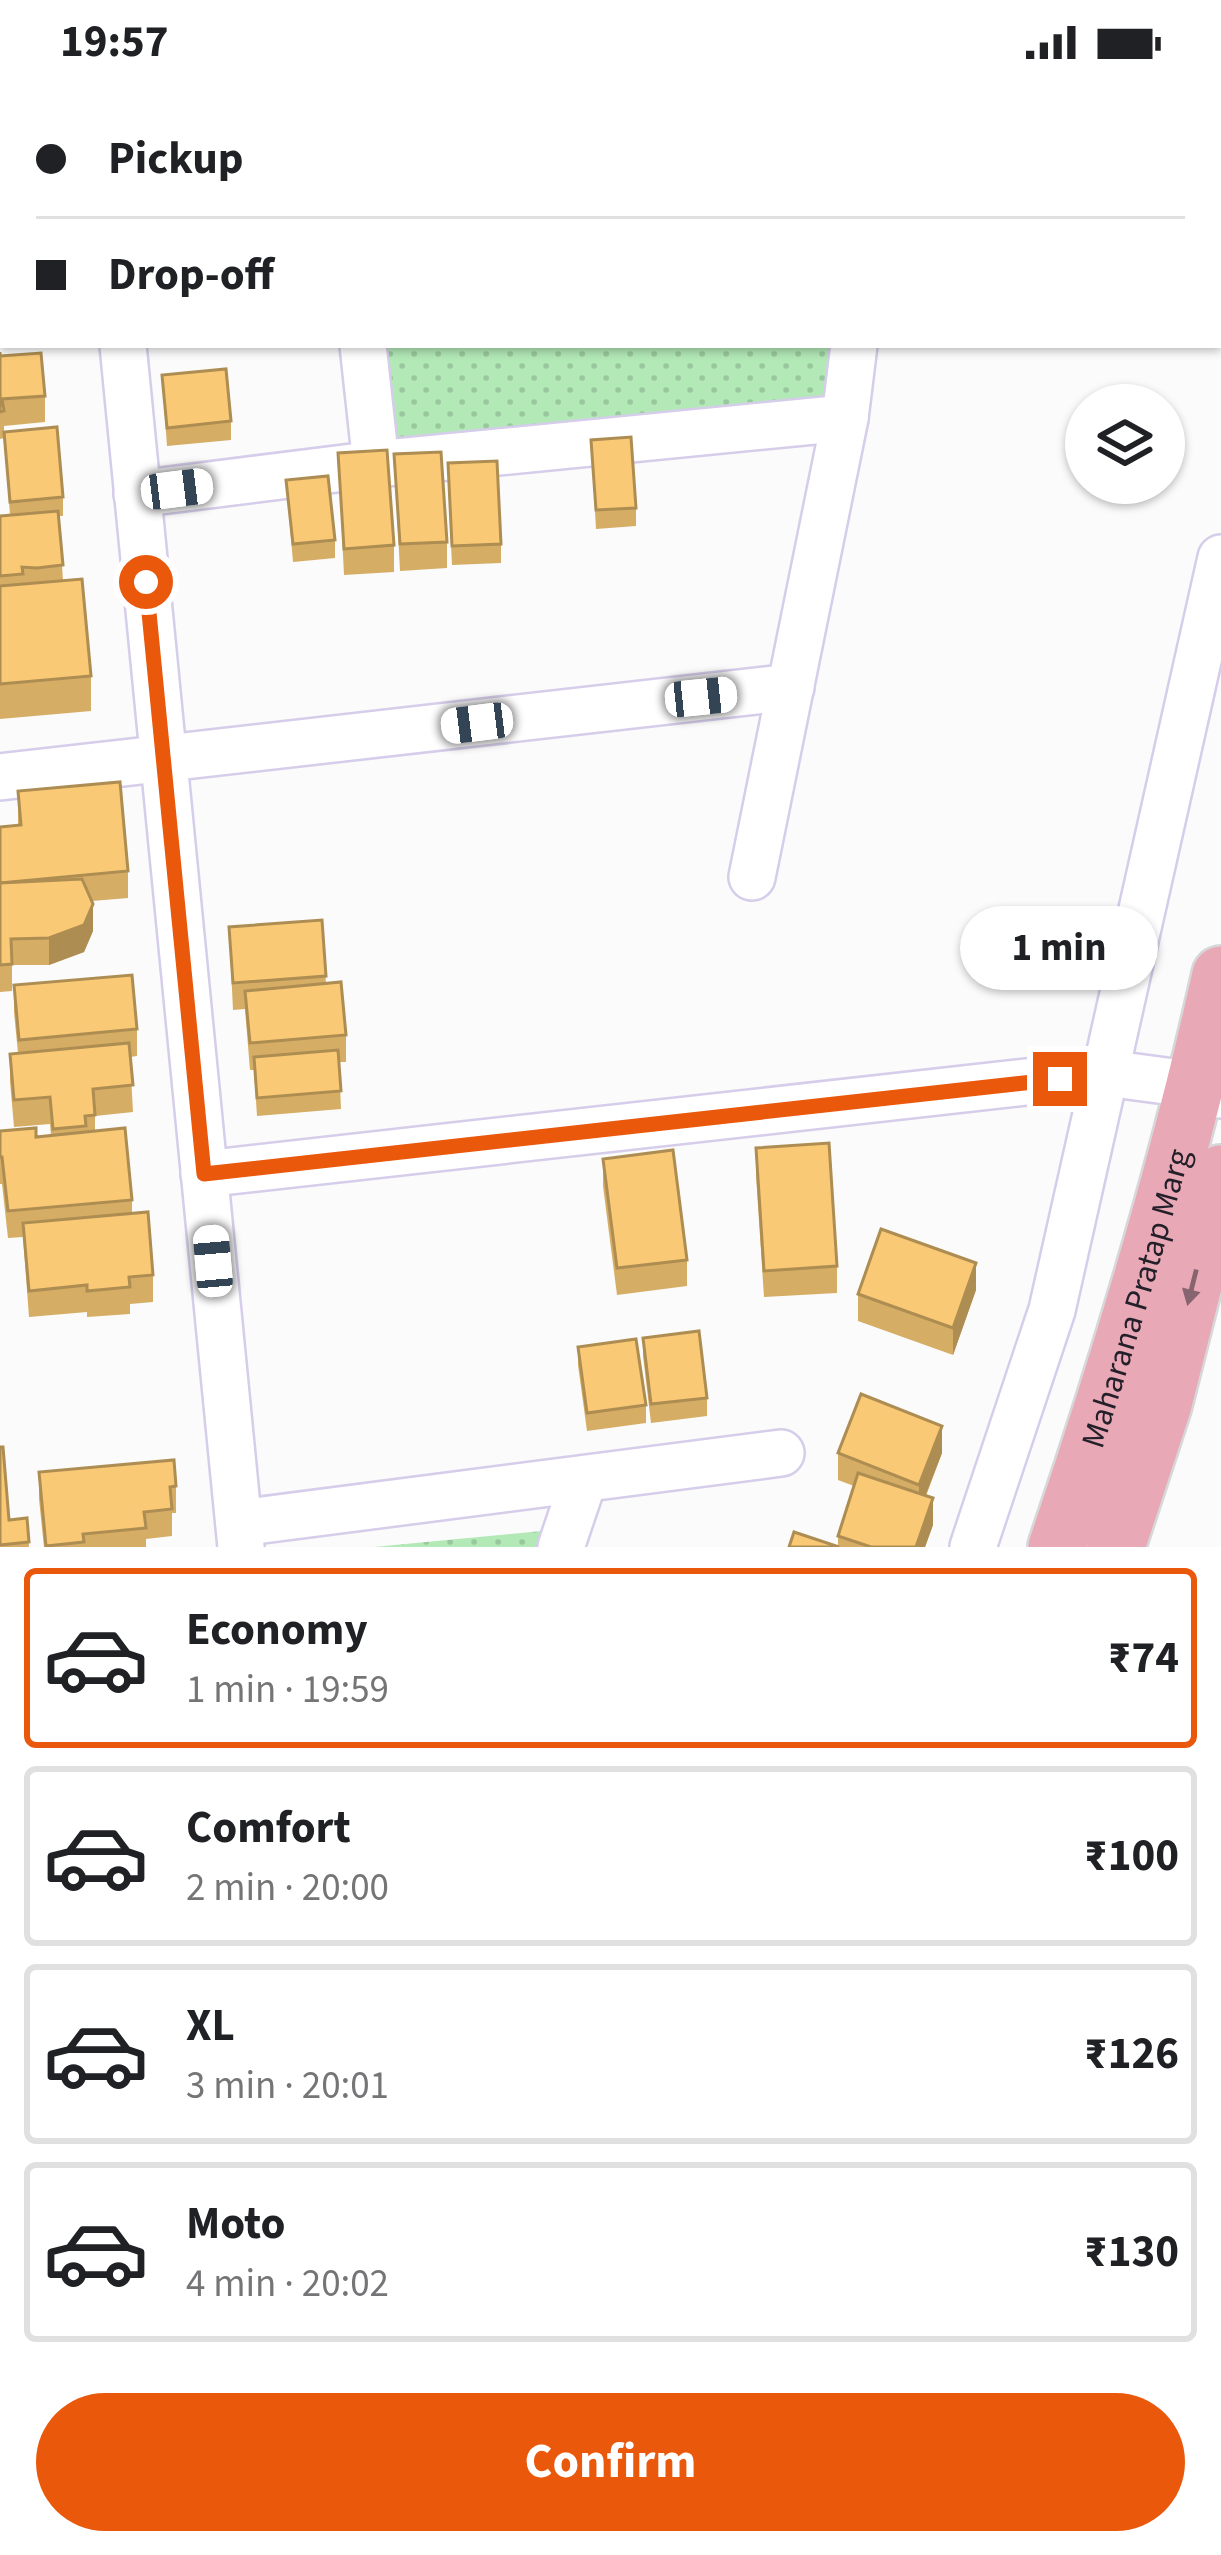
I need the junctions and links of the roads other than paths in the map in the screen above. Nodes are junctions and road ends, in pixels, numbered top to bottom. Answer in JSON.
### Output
{"nodes":[{"id":1,"x":123,"y":348,"type":"edge"},
{"id":2,"x":363,"y":348,"type":"edge"},
{"id":3,"x":854,"y":348,"type":"edge"},
{"id":4,"x":845,"y":418,"type":"junction"},
{"id":5,"x":376,"y":464,"type":"junction"},
{"id":6,"x":137,"y":494,"type":"junction"},
{"id":7,"x":1221,"y":558,"type":"edge"},
{"id":8,"x":791,"y":687,"type":"junction"},
{"id":9,"x":164,"y":759,"type":"junction"},
{"id":10,"x":0,"y":777,"type":"edge"},
{"id":11,"x":752,"y":877,"type":"dead end"},
{"id":12,"x":1221,"y":975,"type":"edge"},
{"id":13,"x":1106,"y":1073,"type":"junction"},
{"id":14,"x":1209,"y":1090,"type":"edge"},
{"id":15,"x":204,"y":1174,"type":"junction"},
{"id":16,"x":1221,"y":1174,"type":"edge"},
{"id":17,"x":781,"y":1454,"type":"dead end"},
{"id":18,"x":584,"y":1479,"type":"junction"},
{"id":19,"x":240,"y":1535,"type":"edge"},
{"id":20,"x":561,"y":1547,"type":"edge"},
{"id":21,"x":973,"y":1547,"type":"edge"},
{"id":22,"x":1057,"y":1547,"type":"edge"},
{"id":23,"x":1116,"y":1547,"type":"edge"}],
"edges":[{"from":1,"to":6,"type":"street"},
{"from":2,"to":5,"type":"street"},
{"from":3,"to":4,"type":"street"},
{"from":4,"to":5,"type":"street"},
{"from":4,"to":8,"type":"street"},
{"from":5,"to":6,"type":"street"},
{"from":6,"to":9,"type":"street"},
{"from":7,"to":13,"type":"street"},
{"from":8,"to":9,"type":"street"},
{"from":8,"to":11,"type":"street"},
{"from":9,"to":10,"type":"street"},
{"from":9,"to":15,"type":"street"},
{"from":12,"to":14,"type":"main road","name":"Maharana Pratap Marg"},
{"from":13,"to":14,"type":"street"},
{"from":13,"to":15,"type":"street"},
{"from":13,"to":21,"type":"street"},
{"from":14,"to":22,"type":"main road","name":"Maharana Pratap Marg"},
{"from":15,"to":19,"type":"street"},
{"from":16,"to":23,"type":"main road","name":"Maharana Pratap Marg","one_way":true},
{"from":17,"to":18,"type":"street"},
{"from":18,"to":19,"type":"street"},
{"from":18,"to":20,"type":"street"}]}
